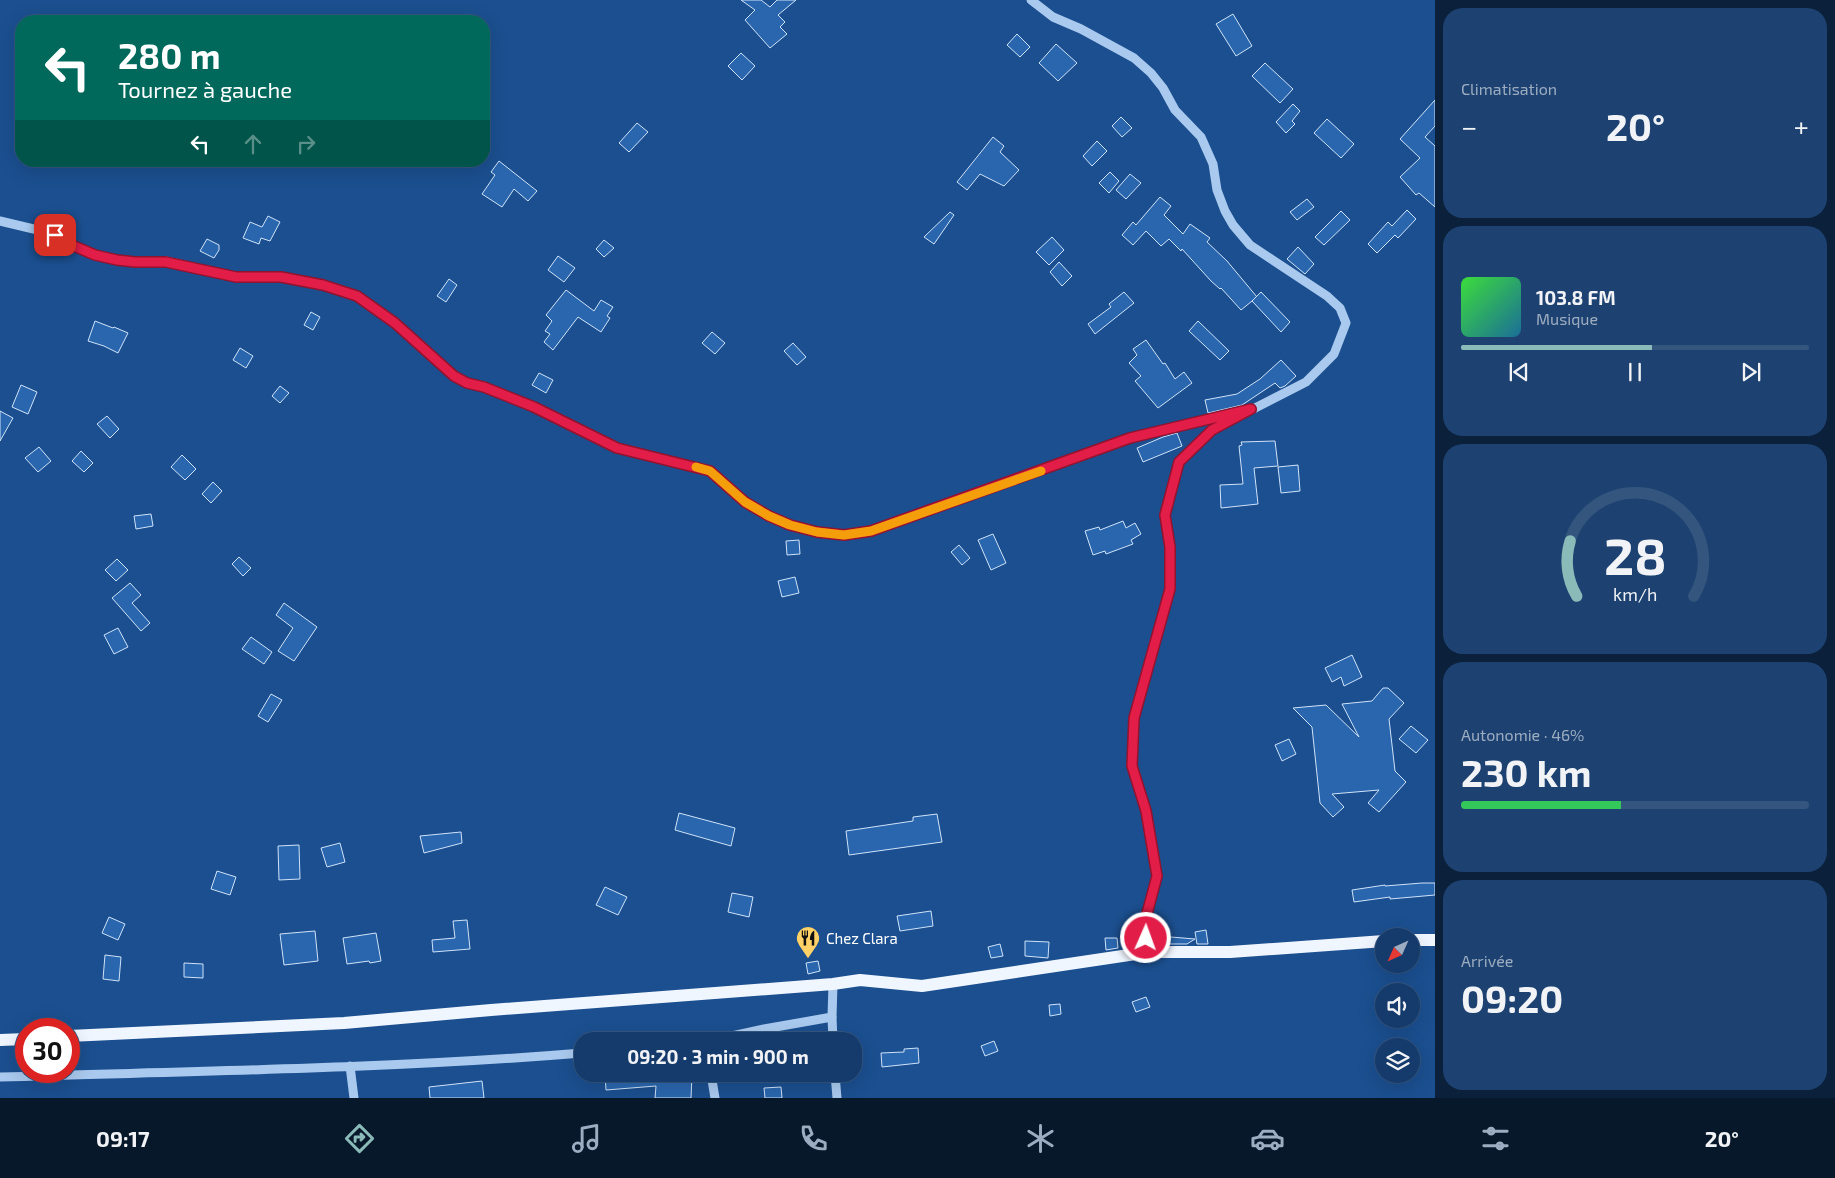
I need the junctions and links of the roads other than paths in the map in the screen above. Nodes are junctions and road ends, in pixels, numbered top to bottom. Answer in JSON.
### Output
{"nodes":[{"id":1,"x":1031,"y":0,"type":"edge"},
{"id":2,"x":0,"y":221,"type":"edge"},
{"id":3,"x":1251,"y":409,"type":"junction"},
{"id":4,"x":1420,"y":940,"type":"edge"},
{"id":5,"x":1435,"y":940,"type":"edge"},
{"id":6,"x":1375,"y":942,"type":"edge"},
{"id":7,"x":1148,"y":952,"type":"junction"},
{"id":8,"x":834,"y":984,"type":"junction"},
{"id":9,"x":832,"y":1017,"type":"junction"},
{"id":10,"x":747,"y":1032,"type":"edge"},
{"id":11,"x":833,"y":1032,"type":"edge"},
{"id":12,"x":80,"y":1035,"type":"edge"},
{"id":13,"x":15,"y":1039,"type":"edge"},
{"id":14,"x":0,"y":1040,"type":"edge"},
{"id":15,"x":574,"y":1054,"type":"edge"},
{"id":16,"x":350,"y":1066,"type":"junction"},
{"id":17,"x":0,"y":1077,"type":"edge"},
{"id":18,"x":712,"y":1082,"type":"edge"},
{"id":19,"x":836,"y":1082,"type":"edge"},
{"id":20,"x":354,"y":1098,"type":"edge"},
{"id":21,"x":715,"y":1098,"type":"edge"},
{"id":22,"x":837,"y":1098,"type":"edge"}],
"edges":[{"from":1,"to":3,"type":"street"},
{"from":2,"to":3,"type":"street"},
{"from":3,"to":7,"type":"street"},
{"from":4,"to":5,"type":"main road"},
{"from":6,"to":7,"type":"main road"},
{"from":7,"to":8,"type":"main road"},
{"from":8,"to":9,"type":"street"},
{"from":8,"to":12,"type":"main road"},
{"from":9,"to":10,"type":"street"},
{"from":9,"to":11,"type":"street"},
{"from":13,"to":14,"type":"main road"},
{"from":15,"to":16,"type":"street"},
{"from":16,"to":17,"type":"street"},
{"from":16,"to":20,"type":"street"},
{"from":18,"to":21,"type":"street"},
{"from":19,"to":22,"type":"street"}]}
